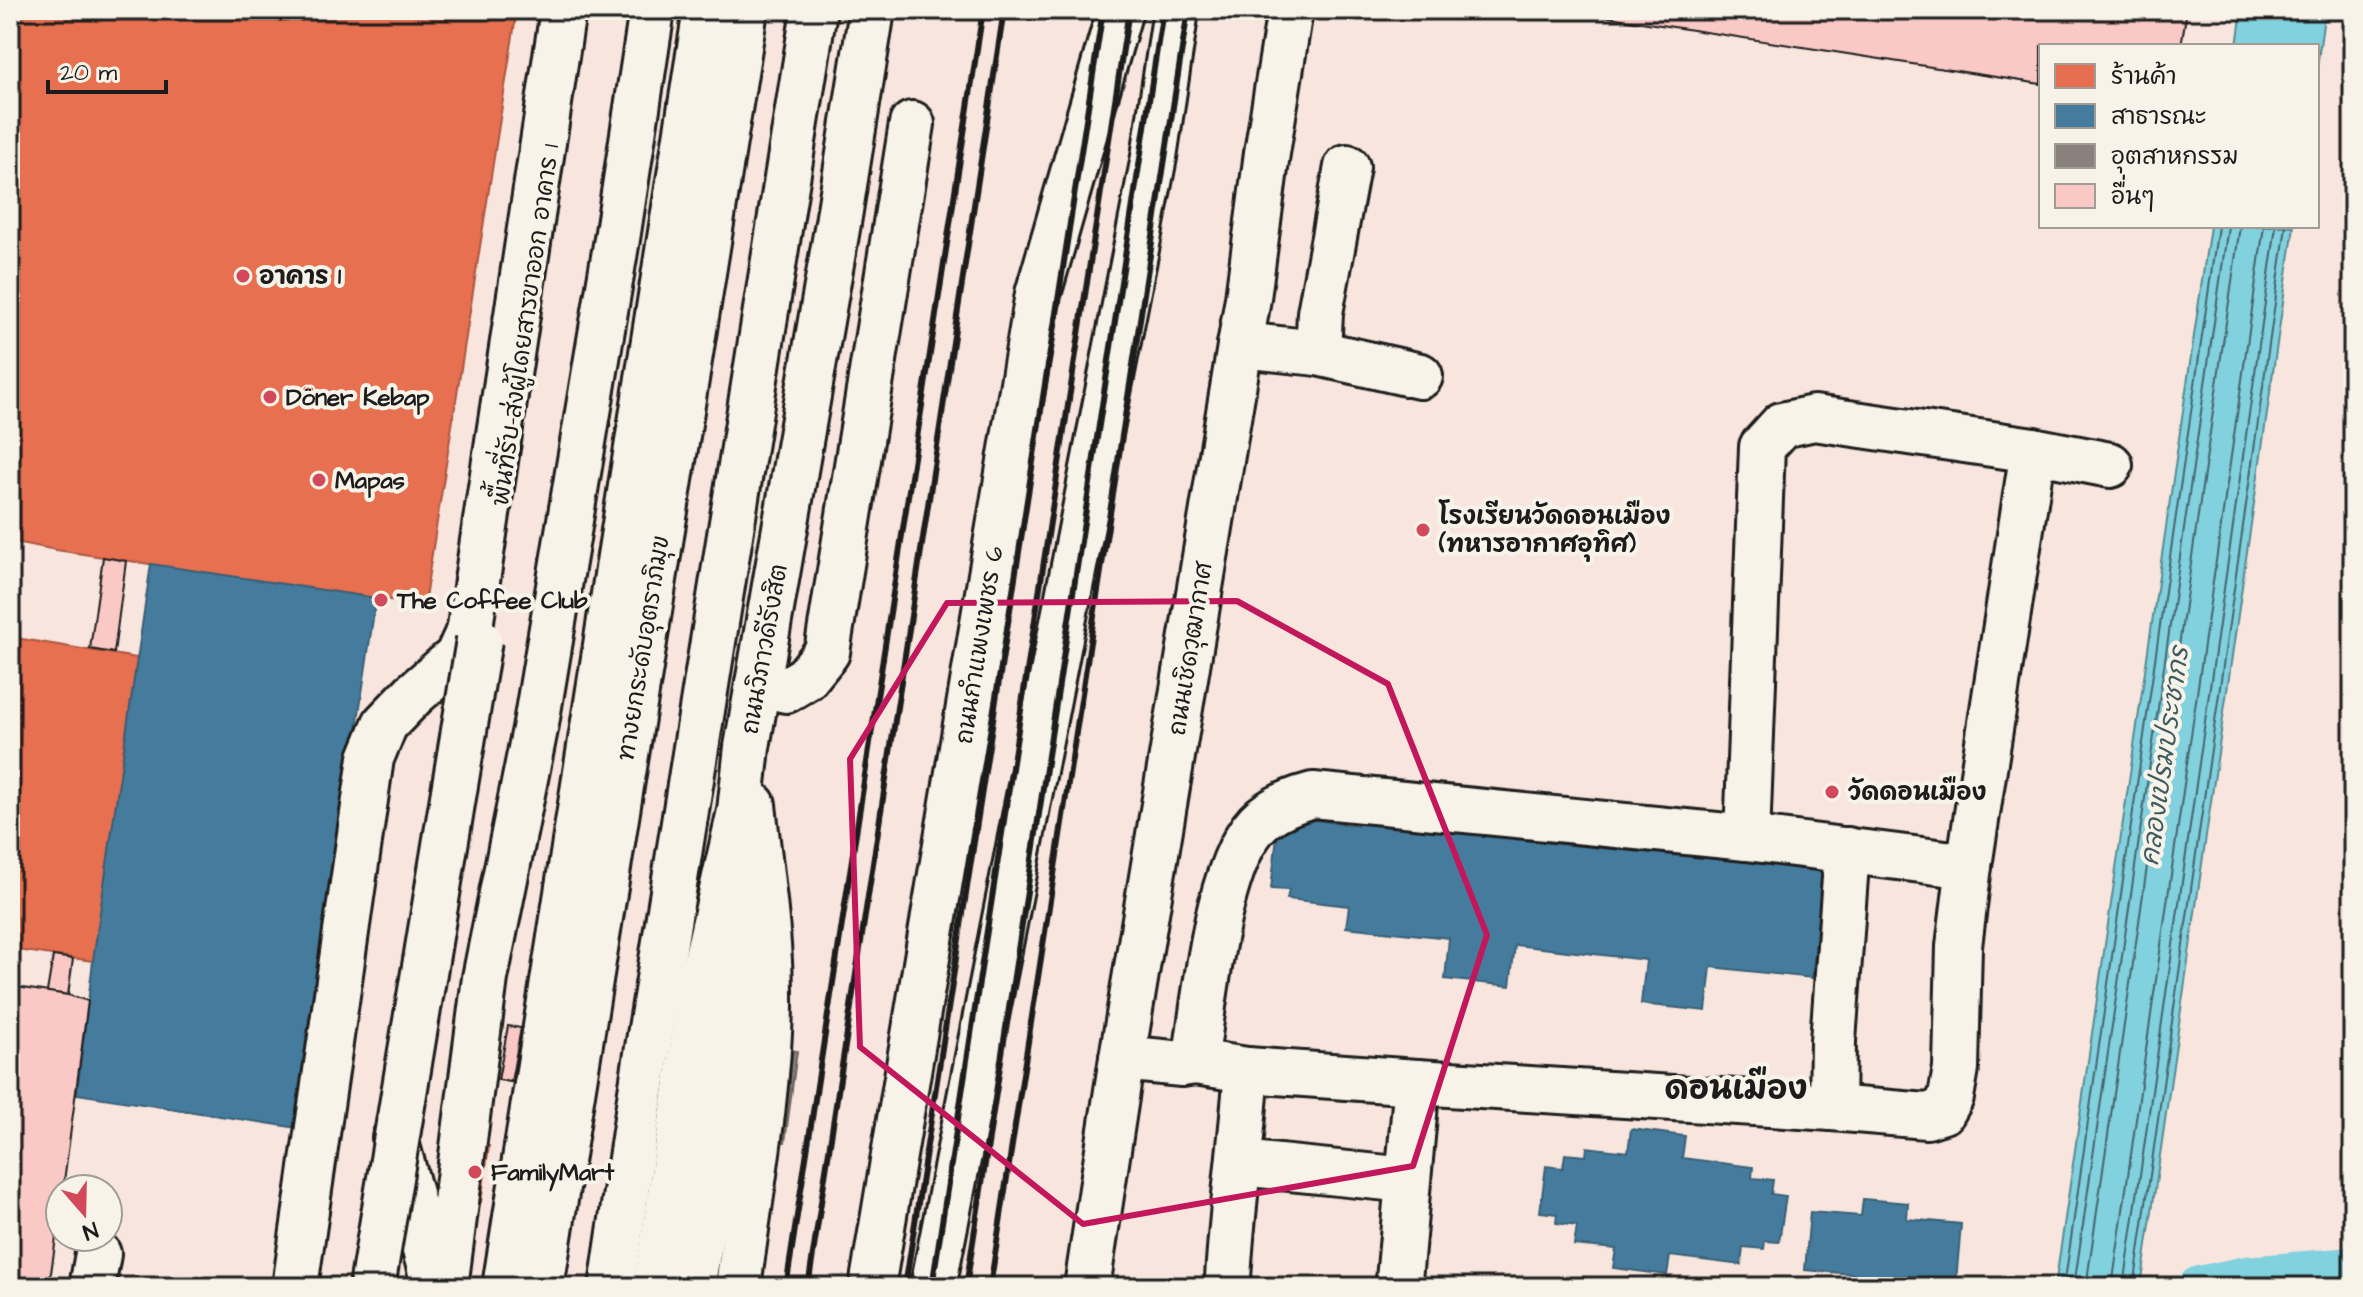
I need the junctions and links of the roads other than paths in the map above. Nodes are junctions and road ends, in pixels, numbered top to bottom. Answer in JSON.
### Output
{"nodes":[{"id":1,"x":563,"y":10,"type":"edge"},
{"id":2,"x":572,"y":10,"type":"edge"},
{"id":3,"x":652,"y":10,"type":"edge"},
{"id":4,"x":706,"y":10,"type":"edge"},
{"id":5,"x":745,"y":10,"type":"edge"},
{"id":6,"x":814,"y":10,"type":"edge"},
{"id":7,"x":872,"y":10,"type":"edge"},
{"id":8,"x":1120,"y":10,"type":"edge"},
{"id":9,"x":1176,"y":10,"type":"edge"},
{"id":10,"x":1290,"y":10,"type":"edge"},
{"id":11,"x":912,"y":124,"type":"dead end"},
{"id":12,"x":1347,"y":167,"type":"dead end"},
{"id":13,"x":1240,"y":345,"type":"junction"},
{"id":14,"x":1318,"y":353,"type":"junction"},
{"id":15,"x":1420,"y":376,"type":"dead end"},
{"id":16,"x":2033,"y":450,"type":"junction"},
{"id":17,"x":2110,"y":465,"type":"dead end"},
{"id":18,"x":475,"y":635,"type":"junction"},
{"id":19,"x":758,"y":683,"type":"junction"},
{"id":20,"x":747,"y":747,"type":"junction"},
{"id":21,"x":740,"y":811,"type":"junction"},
{"id":22,"x":1747,"y":838,"type":"junction"},
{"id":23,"x":1847,"y":850,"type":"junction"},
{"id":24,"x":1969,"y":866,"type":"junction"},
{"id":25,"x":1122,"y":1058,"type":"junction"},
{"id":26,"x":1195,"y":1062,"type":"junction"},
{"id":27,"x":1247,"y":1070,"type":"junction"},
{"id":28,"x":1417,"y":1082,"type":"junction"},
{"id":29,"x":1832,"y":1108,"type":"junction"},
{"id":30,"x":1240,"y":1163,"type":"junction"},
{"id":31,"x":1407,"y":1180,"type":"junction"},
{"id":32,"x":1228,"y":1278,"type":"dead end"},
{"id":33,"x":1399,"y":1280,"type":"dead end"},
{"id":34,"x":295,"y":1287,"type":"edge"},
{"id":35,"x":372,"y":1287,"type":"edge"},
{"id":36,"x":435,"y":1287,"type":"edge"},
{"id":37,"x":445,"y":1287,"type":"edge"},
{"id":38,"x":505,"y":1287,"type":"edge"},
{"id":39,"x":541,"y":1287,"type":"edge"},
{"id":40,"x":612,"y":1287,"type":"edge"},
{"id":41,"x":656,"y":1287,"type":"edge"},
{"id":42,"x":692,"y":1287,"type":"edge"},
{"id":43,"x":738,"y":1287,"type":"edge"},
{"id":44,"x":872,"y":1287,"type":"edge"},
{"id":45,"x":933,"y":1287,"type":"edge"},
{"id":46,"x":1087,"y":1287,"type":"edge"}],
"edges":[{"from":1,"to":18,"type":"main road"},
{"from":2,"to":18,"type":"main road","name":"พื้นที่รับ-ส่งผู้โดยสารขาออก อาคาร 1"},
{"from":3,"to":37,"type":"main road"},
{"from":4,"to":38,"type":"main road"},
{"from":5,"to":39,"type":"main road","name":"ทางยกระดับอุตราภิมุข"},
{"from":6,"to":40,"type":"main road"},
{"from":7,"to":19,"type":"main road","name":"ถนนวิภาวดีรังสิต"},
{"from":8,"to":44,"type":"main road","name":"ถนนกำแพงเพชร 6"},
{"from":9,"to":45,"type":"main road"},
{"from":10,"to":13,"type":"main road","name":"ถนนเชิดวุฒากาศ"},
{"from":11,"to":19,"type":"main road"},
{"from":12,"to":14,"type":"main road"},
{"from":13,"to":14,"type":"main road"},
{"from":13,"to":25,"type":"main road","name":"ถนนเชิดวุฒากาศ"},
{"from":14,"to":15,"type":"main road"},
{"from":16,"to":17,"type":"main road"},
{"from":16,"to":22,"type":"main road"},
{"from":16,"to":24,"type":"main road"},
{"from":18,"to":34,"type":"main road"},
{"from":18,"to":35,"type":"main road","bridge":true},
{"from":18,"to":36,"type":"main road"},
{"from":19,"to":20,"type":"main road","name":"ถนนวิภาวดีรังสิต"},
{"from":20,"to":21,"type":"main road","name":"ถนนวิภาวดีรังสิต"},
{"from":20,"to":43,"type":"main road"},
{"from":21,"to":41,"type":"main road","name":"ถนนวิภาวดีรังสิต"},
{"from":21,"to":42,"type":"main road"},
{"from":22,"to":23,"type":"main road"},
{"from":22,"to":26,"type":"main road"},
{"from":23,"to":24,"type":"main road"},
{"from":23,"to":29,"type":"main road"},
{"from":24,"to":29,"type":"main road"},
{"from":25,"to":26,"type":"main road"},
{"from":25,"to":46,"type":"main road","name":"ถนนเชิดวุฒากาศ"},
{"from":26,"to":27,"type":"main road"},
{"from":27,"to":28,"type":"main road"},
{"from":27,"to":30,"type":"main road"},
{"from":28,"to":29,"type":"main road"},
{"from":28,"to":31,"type":"main road"},
{"from":30,"to":31,"type":"main road"},
{"from":30,"to":32,"type":"main road"},
{"from":31,"to":33,"type":"main road"}]}
